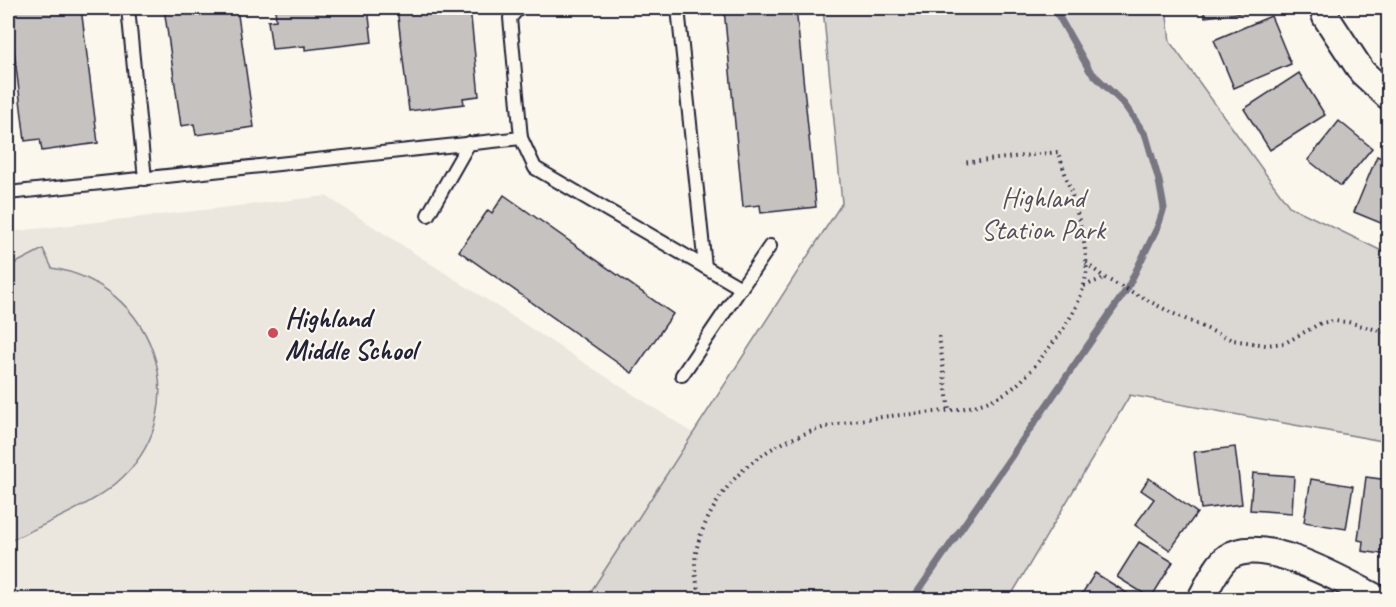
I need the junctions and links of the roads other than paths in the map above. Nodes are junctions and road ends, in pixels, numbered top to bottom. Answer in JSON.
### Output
{"nodes":[{"id":1,"x":128,"y":8,"type":"edge"},
{"id":2,"x":519,"y":8,"type":"edge"},
{"id":3,"x":678,"y":8,"type":"edge"},
{"id":4,"x":1323,"y":8,"type":"edge"},
{"id":5,"x":1389,"y":96,"type":"edge"},
{"id":6,"x":521,"y":138,"type":"junction"},
{"id":7,"x":469,"y":143,"type":"junction"},
{"id":8,"x":145,"y":179,"type":"junction"},
{"id":9,"x":8,"y":193,"type":"edge"},
{"id":10,"x":428,"y":215,"type":"dead end"},
{"id":11,"x":770,"y":246,"type":"dead end"},
{"id":12,"x":705,"y":267,"type":"junction"},
{"id":13,"x":741,"y":288,"type":"junction"},
{"id":14,"x":682,"y":375,"type":"dead end"},
{"id":15,"x":1200,"y":600,"type":"edge"},
{"id":16,"x":1380,"y":600,"type":"edge"}],
"edges":[{"from":1,"to":8,"type":"lane"},
{"from":2,"to":6,"type":"lane"},
{"from":3,"to":12,"type":"lane"},
{"from":4,"to":5,"type":"street"},
{"from":6,"to":7,"type":"lane"},
{"from":6,"to":12,"type":"lane"},
{"from":7,"to":8,"type":"lane"},
{"from":7,"to":10,"type":"lane"},
{"from":8,"to":9,"type":"lane"},
{"from":11,"to":13,"type":"lane"},
{"from":12,"to":13,"type":"lane"},
{"from":13,"to":14,"type":"lane"},
{"from":15,"to":16,"type":"street"}]}
